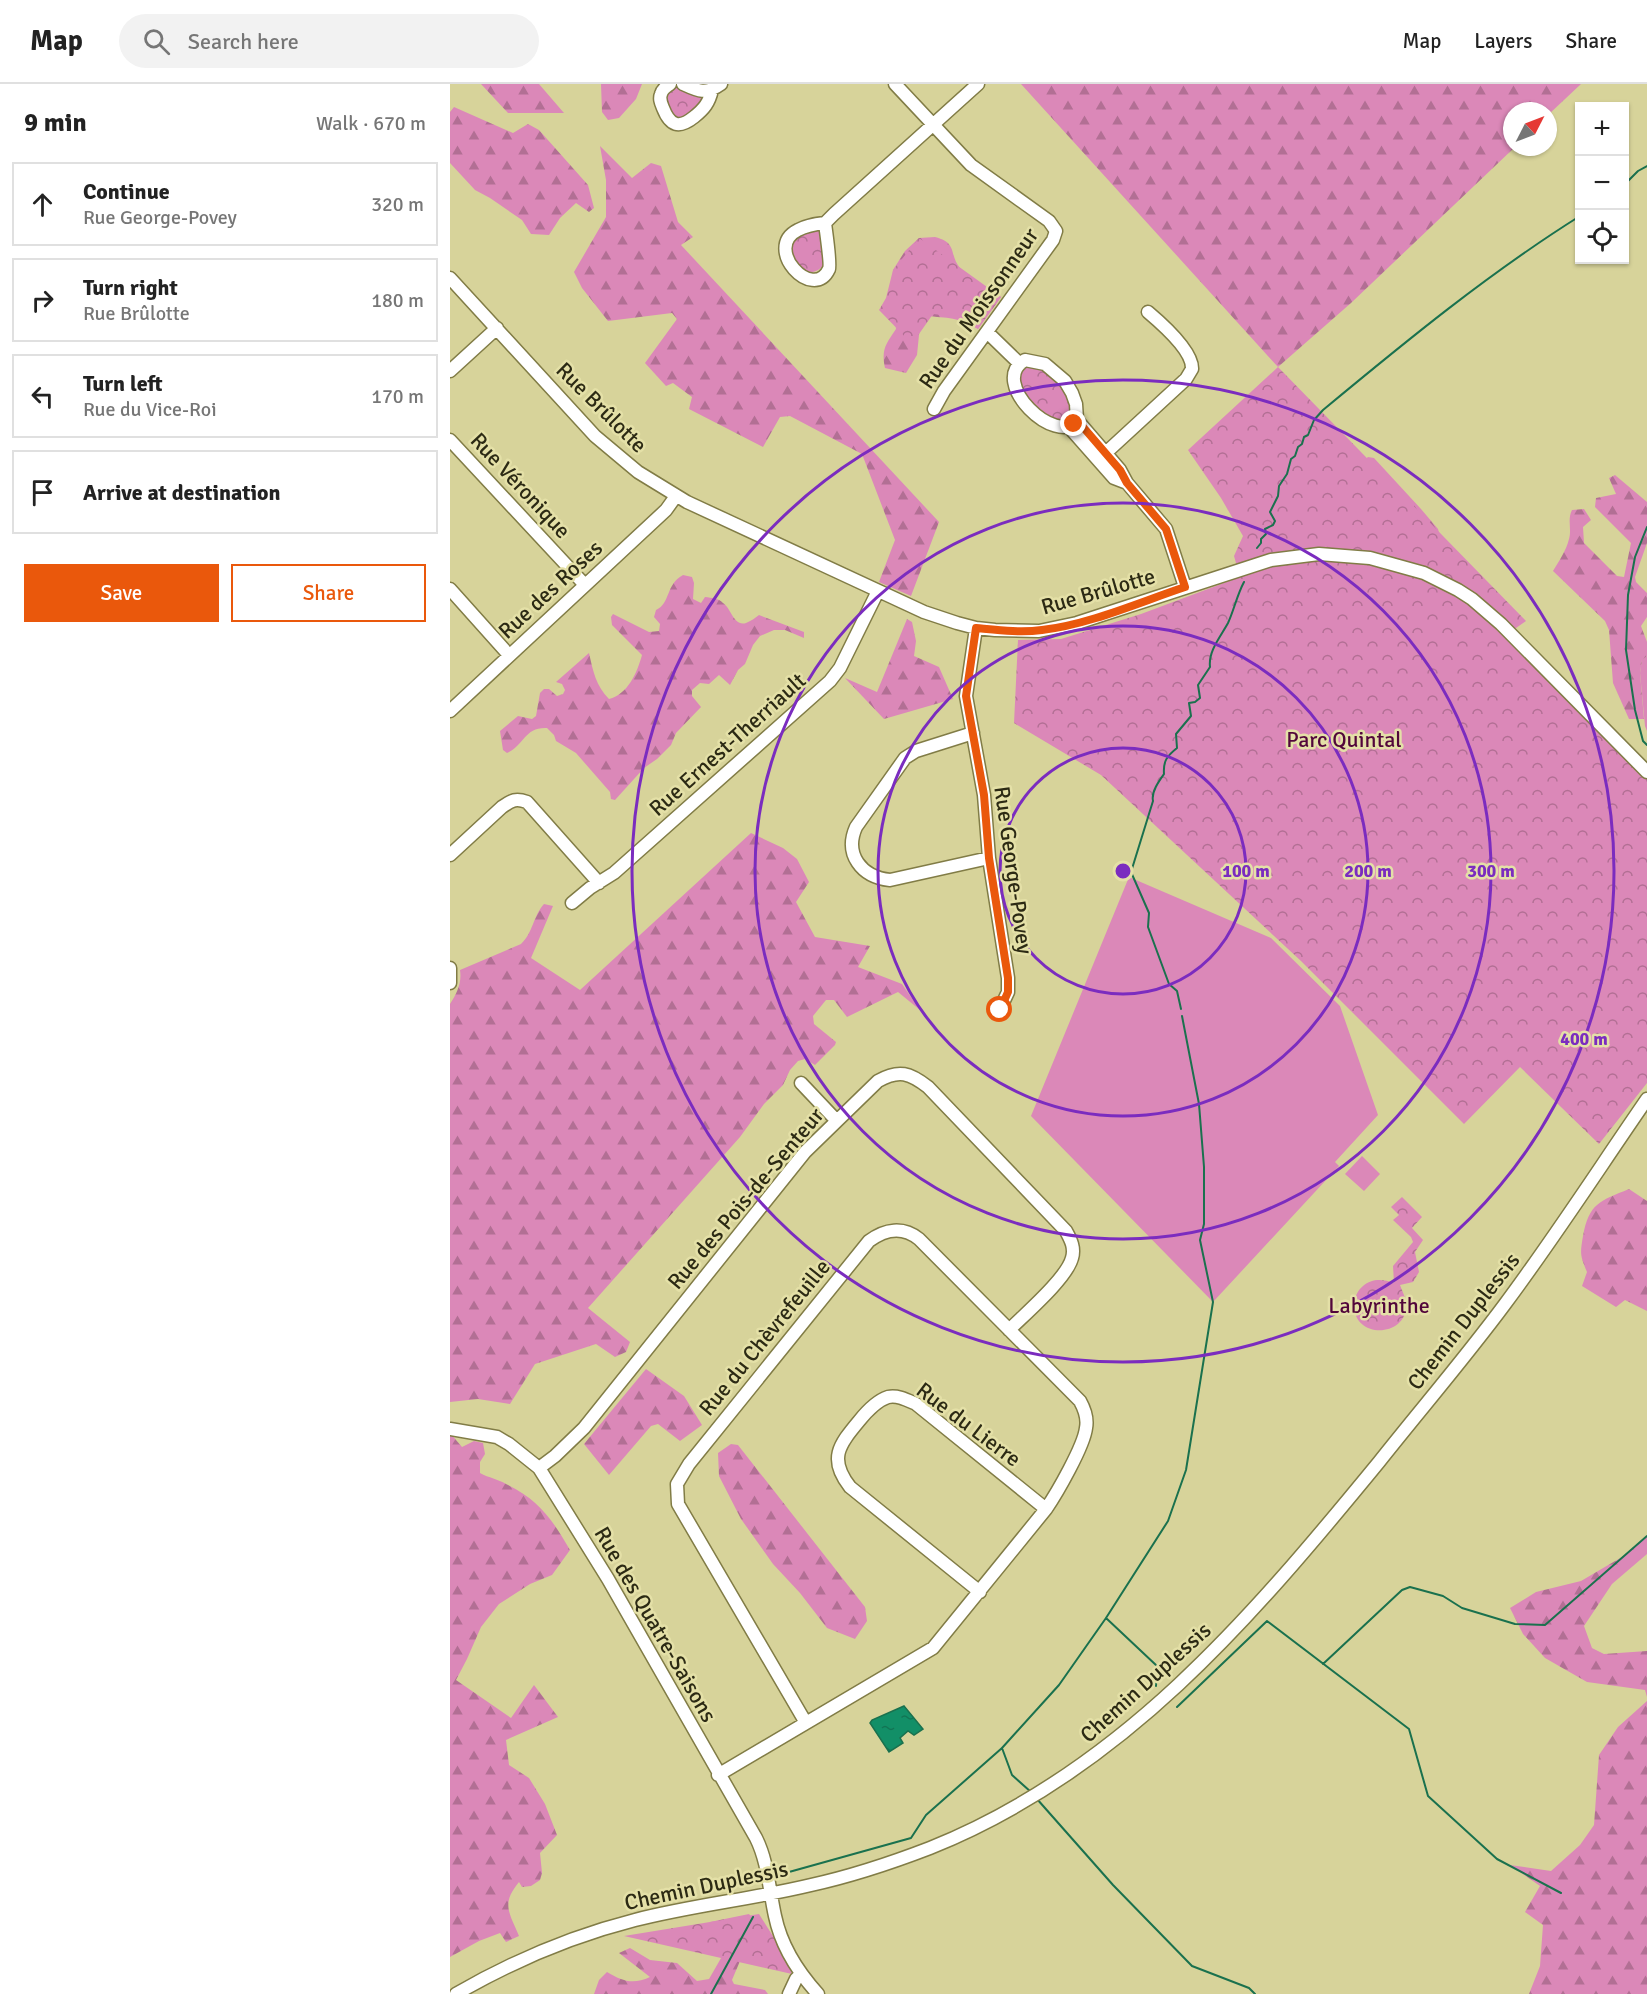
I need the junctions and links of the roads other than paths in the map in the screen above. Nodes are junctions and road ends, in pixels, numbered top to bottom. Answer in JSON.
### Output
{"nodes":[{"id":1,"x":670,"y":84,"type":"edge"},
{"id":2,"x":683,"y":84,"type":"edge"},
{"id":3,"x":895,"y":84,"type":"edge"},
{"id":4,"x":978,"y":84,"type":"edge"},
{"id":5,"x":717,"y":87,"type":"edge"},
{"id":6,"x":933,"y":125,"type":"junction"},
{"id":7,"x":825,"y":223,"type":"junction"},
{"id":8,"x":450,"y":278,"type":"edge"},
{"id":9,"x":1148,"y":312,"type":"dead end"},
{"id":10,"x":497,"y":328,"type":"junction"},
{"id":11,"x":987,"y":332,"type":"junction"},
{"id":12,"x":1020,"y":364,"type":"junction"},
{"id":13,"x":450,"y":371,"type":"edge"},
{"id":14,"x":934,"y":410,"type":"dead end"},
{"id":15,"x":1073,"y":423,"type":"junction"},
{"id":16,"x":450,"y":440,"type":"edge"},
{"id":17,"x":1102,"y":456,"type":"junction"},
{"id":18,"x":676,"y":496,"type":"junction"},
{"id":19,"x":585,"y":585,"type":"junction"},
{"id":20,"x":1185,"y":587,"type":"junction"},
{"id":21,"x":450,"y":589,"type":"edge"},
{"id":22,"x":878,"y":591,"type":"junction"},
{"id":23,"x":976,"y":628,"type":"junction"},
{"id":24,"x":509,"y":655,"type":"junction"},
{"id":25,"x":450,"y":711,"type":"edge"},
{"id":26,"x":973,"y":733,"type":"junction"},
{"id":27,"x":1647,"y":772,"type":"edge"},
{"id":28,"x":450,"y":855,"type":"edge"},
{"id":29,"x":989,"y":858,"type":"junction"},
{"id":30,"x":598,"y":883,"type":"junction"},
{"id":31,"x":572,"y":903,"type":"dead end"},
{"id":32,"x":450,"y":968,"type":"edge"},
{"id":33,"x":450,"y":983,"type":"edge"},
{"id":34,"x":1000,"y":1010,"type":"dead end"},
{"id":35,"x":801,"y":1083,"type":"dead end"},
{"id":36,"x":1647,"y":1099,"type":"edge"},
{"id":37,"x":836,"y":1120,"type":"junction"},
{"id":38,"x":1009,"y":1330,"type":"junction"},
{"id":39,"x":450,"y":1429,"type":"edge"},
{"id":40,"x":539,"y":1468,"type":"junction"},
{"id":41,"x":1046,"y":1509,"type":"junction"},
{"id":42,"x":980,"y":1592,"type":"junction"},
{"id":43,"x":806,"y":1723,"type":"junction"},
{"id":44,"x":718,"y":1775,"type":"junction"},
{"id":45,"x":771,"y":1893,"type":"junction"},
{"id":46,"x":801,"y":1974,"type":"junction"},
{"id":47,"x":456,"y":1994,"type":"edge"},
{"id":48,"x":789,"y":1994,"type":"edge"},
{"id":49,"x":818,"y":1994,"type":"edge"}],
"edges":[{"from":1,"to":5,"type":"street"},
{"from":2,"to":5,"type":"street"},
{"from":3,"to":6,"type":"street"},
{"from":4,"to":6,"type":"street"},
{"from":6,"to":7,"type":"street"},
{"from":6,"to":11,"type":"street","name":"Rue du Moissonneur"},
{"from":7,"to":7,"type":"street"},
{"from":8,"to":10,"type":"street","name":"Rue Brûlotte"},
{"from":9,"to":17,"type":"street"},
{"from":10,"to":13,"type":"street"},
{"from":10,"to":18,"type":"street","name":"Rue Brûlotte"},
{"from":11,"to":12,"type":"street"},
{"from":11,"to":14,"type":"street","name":"Rue du Moissonneur"},
{"from":12,"to":15,"type":"street"},
{"from":12,"to":15,"type":"street"},
{"from":15,"to":17,"type":"street"},
{"from":16,"to":19,"type":"street","name":"Rue Véronique"},
{"from":17,"to":20,"type":"street"},
{"from":18,"to":19,"type":"street","name":"Rue des Roses"},
{"from":18,"to":22,"type":"street","name":"Rue Brûlotte"},
{"from":19,"to":24,"type":"street","name":"Rue des Roses"},
{"from":20,"to":23,"type":"street","name":"Rue Brûlotte"},
{"from":20,"to":27,"type":"street","name":"Rue Brûlotte"},
{"from":21,"to":24,"type":"street"},
{"from":22,"to":23,"type":"street","name":"Rue Brûlotte"},
{"from":22,"to":30,"type":"street","name":"Rue Ernest-Therriault"},
{"from":23,"to":26,"type":"street","name":"Rue George-Povey"},
{"from":24,"to":25,"type":"street","name":"Rue des Roses"},
{"from":26,"to":29,"type":"street","name":"Rue George-Povey"},
{"from":26,"to":29,"type":"street"},
{"from":28,"to":30,"type":"street"},
{"from":29,"to":34,"type":"street","name":"Rue George-Povey"},
{"from":30,"to":31,"type":"street","name":"Rue Ernest-Therriault"},
{"from":32,"to":33,"type":"street"},
{"from":35,"to":37,"type":"street"},
{"from":36,"to":45,"type":"street","name":"Chemin Duplessis"},
{"from":37,"to":38,"type":"street","name":"Rue des Pois-de-Senteur"},
{"from":37,"to":40,"type":"street","name":"Rue des Pois-de-Senteur"},
{"from":38,"to":41,"type":"street","name":"Rue du Chèvrefeuille"},
{"from":38,"to":43,"type":"street","name":"Rue du Chèvrefeuille"},
{"from":39,"to":40,"type":"street","name":"Rue des Quatre-Saisons"},
{"from":40,"to":44,"type":"street","name":"Rue des Quatre-Saisons"},
{"from":41,"to":42,"type":"street"},
{"from":41,"to":42,"type":"street","name":"Rue du Lierre"},
{"from":42,"to":43,"type":"street"},
{"from":43,"to":44,"type":"street"},
{"from":44,"to":45,"type":"street","name":"Rue des Quatre-Saisons"},
{"from":45,"to":46,"type":"street","name":"Rue des Quatre-Saisons"},
{"from":45,"to":47,"type":"street","name":"Chemin Duplessis"},
{"from":46,"to":48,"type":"street"},
{"from":46,"to":49,"type":"street","name":"Rue des Quatre-Saisons"}]}
